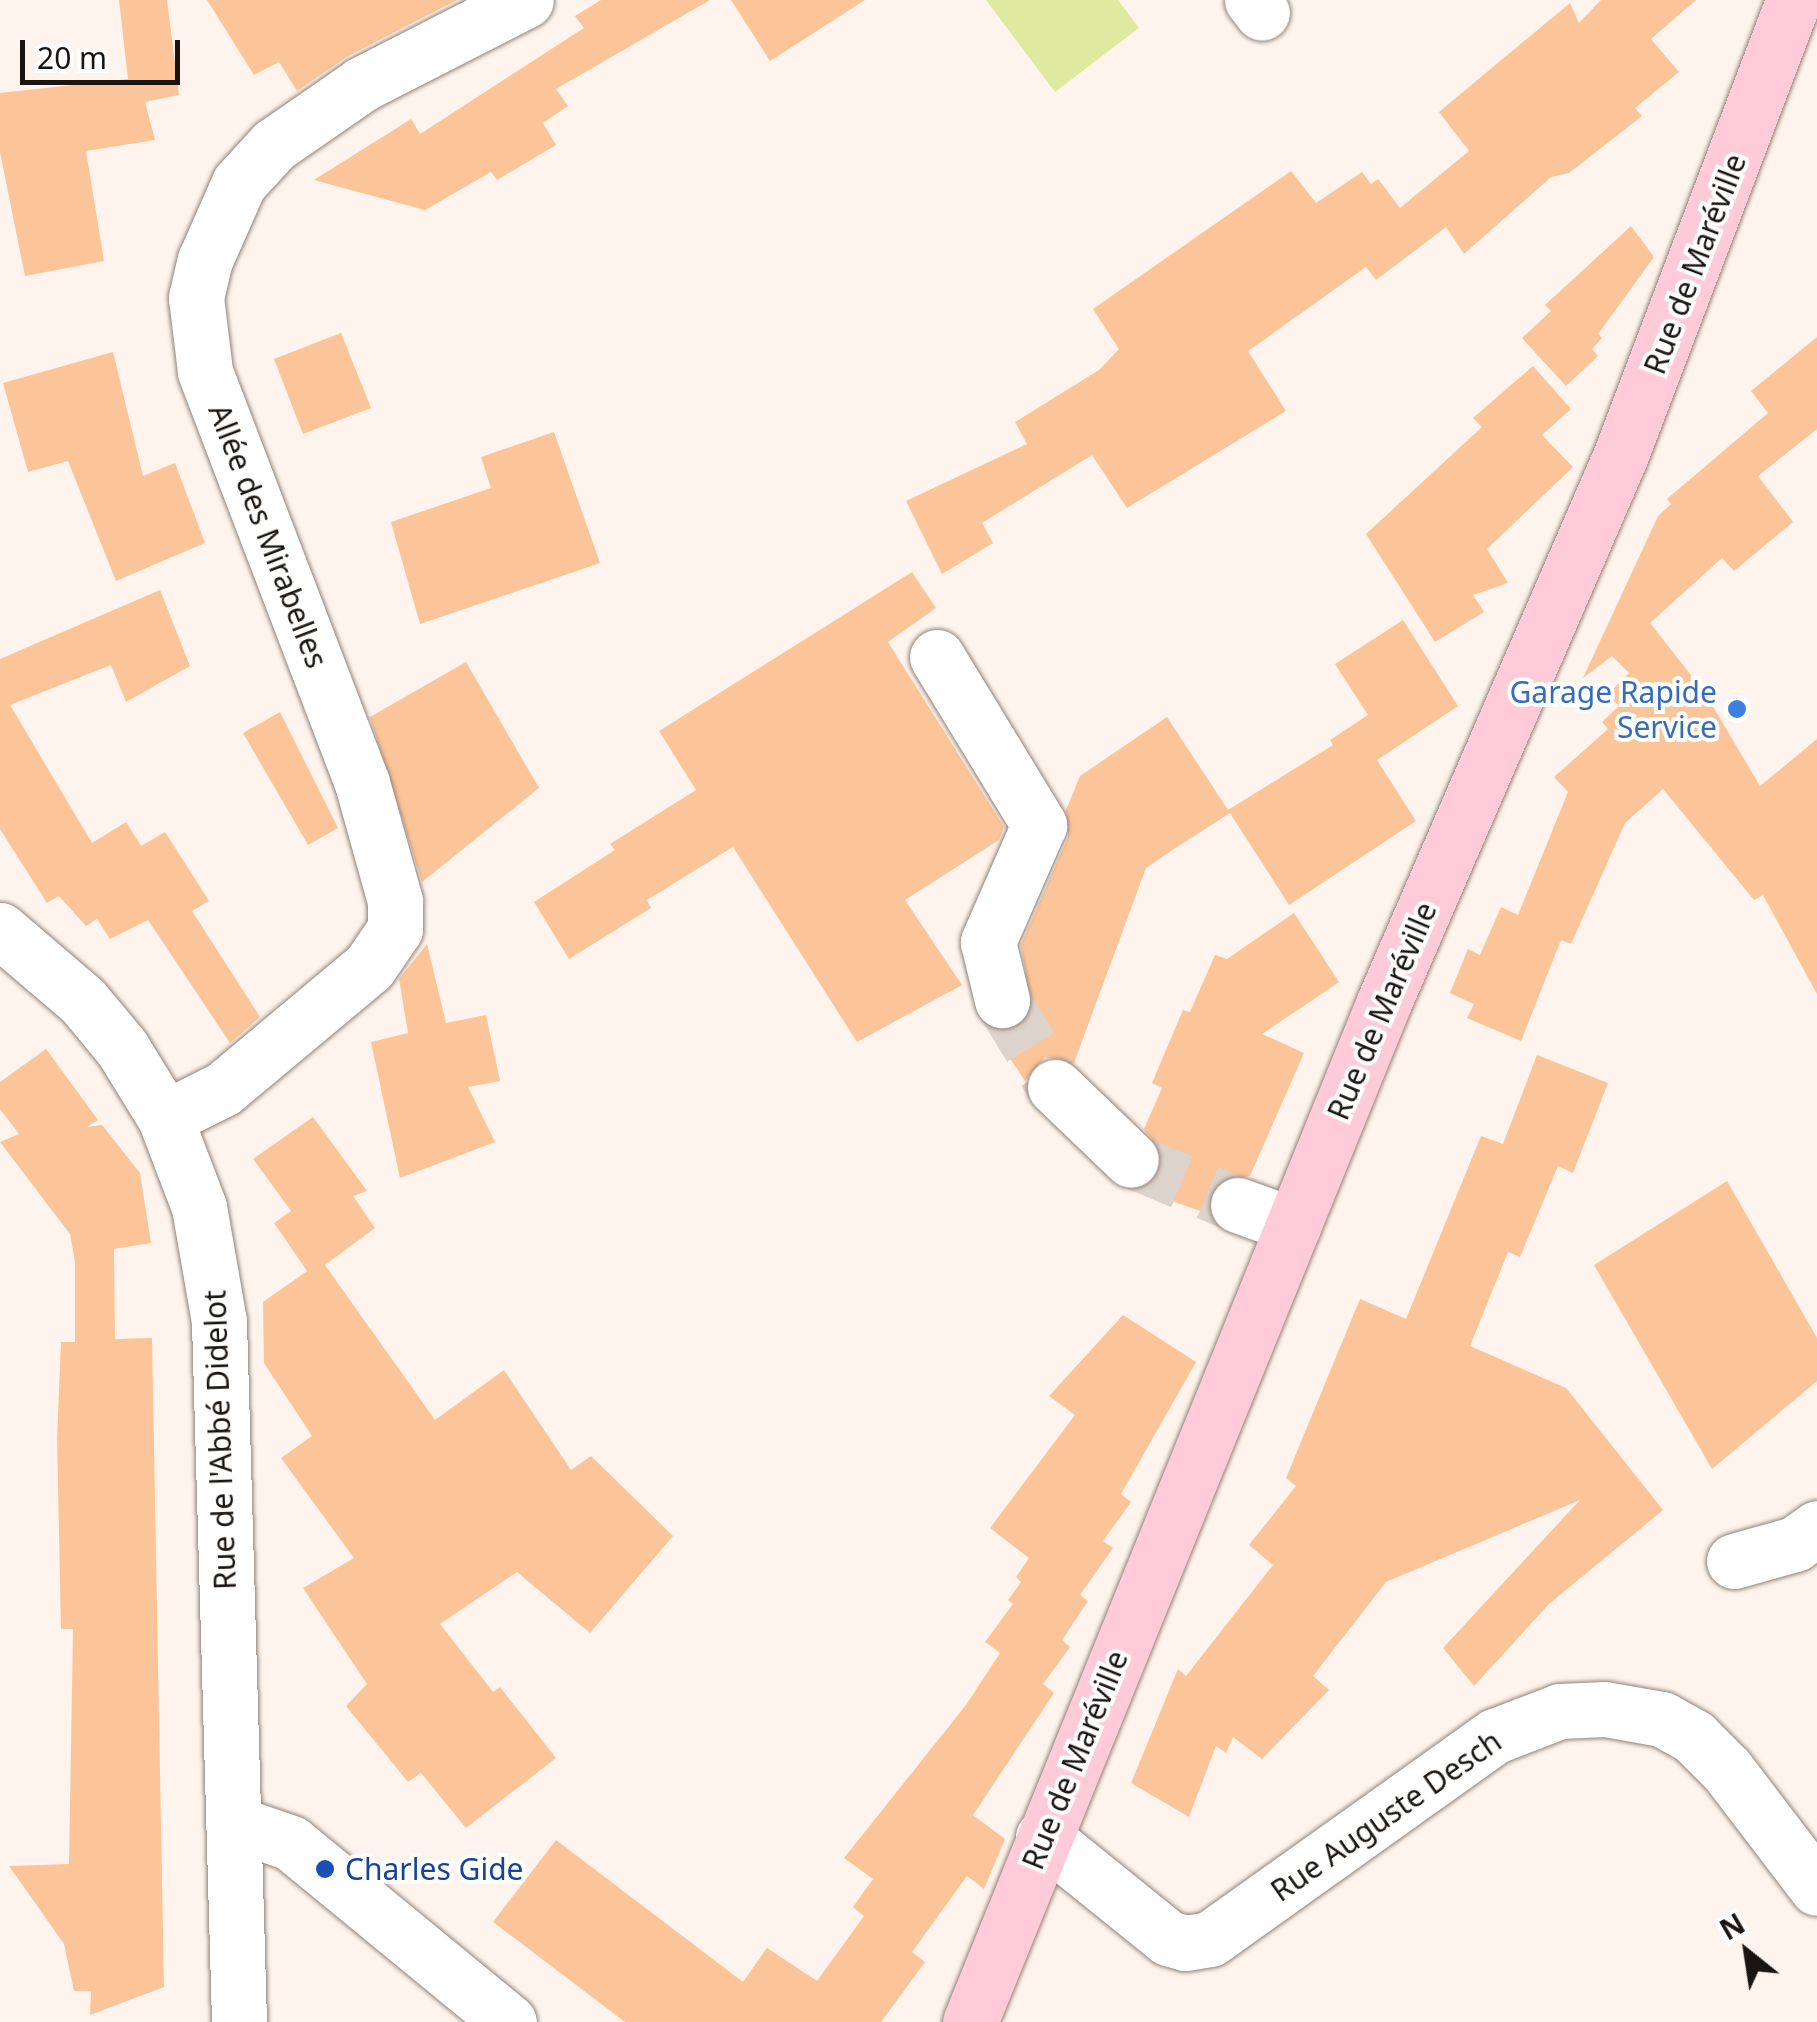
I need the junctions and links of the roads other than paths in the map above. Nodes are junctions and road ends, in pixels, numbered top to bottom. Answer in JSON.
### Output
{"nodes":[{"id":1,"x":526,"y":0,"type":"edge"},
{"id":2,"x":1794,"y":0,"type":"edge"},
{"id":3,"x":937,"y":657,"type":"dead end"},
{"id":4,"x":0,"y":930,"type":"edge"},
{"id":5,"x":1002,"y":1000,"type":"tunnel mouth"},
{"id":6,"x":1055,"y":1088,"type":"tunnel mouth"},
{"id":7,"x":165,"y":1118,"type":"junction"},
{"id":8,"x":1131,"y":1160,"type":"tunnel mouth"},
{"id":9,"x":1238,"y":1205,"type":"tunnel mouth"},
{"id":10,"x":1292,"y":1225,"type":"junction"},
{"id":11,"x":1817,"y":1528,"type":"edge"},
{"id":12,"x":1734,"y":1561,"type":"dead end"},
{"id":13,"x":233,"y":1822,"type":"junction"},
{"id":14,"x":1043,"y":1837,"type":"junction"},
{"id":15,"x":1817,"y":1888,"type":"edge"},
{"id":16,"x":239,"y":2022,"type":"edge"},
{"id":17,"x":509,"y":2022,"type":"edge"},
{"id":18,"x":970,"y":2022,"type":"edge"}],
"edges":[{"from":1,"to":7,"type":"street","name":"Allée des Mirabelles"},
{"from":2,"to":10,"type":"main road","name":"Rue de Maréville"},
{"from":3,"to":5,"type":"street"},
{"from":4,"to":7,"type":"street","name":"Rue de l'Abbé Didelot"},
{"from":6,"to":8,"type":"street"},
{"from":7,"to":13,"type":"street","name":"Rue de l'Abbé Didelot"},
{"from":9,"to":10,"type":"street"},
{"from":10,"to":14,"type":"main road","name":"Rue de Maréville"},
{"from":11,"to":12,"type":"street"},
{"from":13,"to":16,"type":"street","name":"Rue de l'Abbé Didelot"},
{"from":13,"to":17,"type":"street"},
{"from":14,"to":15,"type":"street","name":"Rue Auguste Desch"},
{"from":14,"to":18,"type":"main road","name":"Rue de Maréville"}]}
